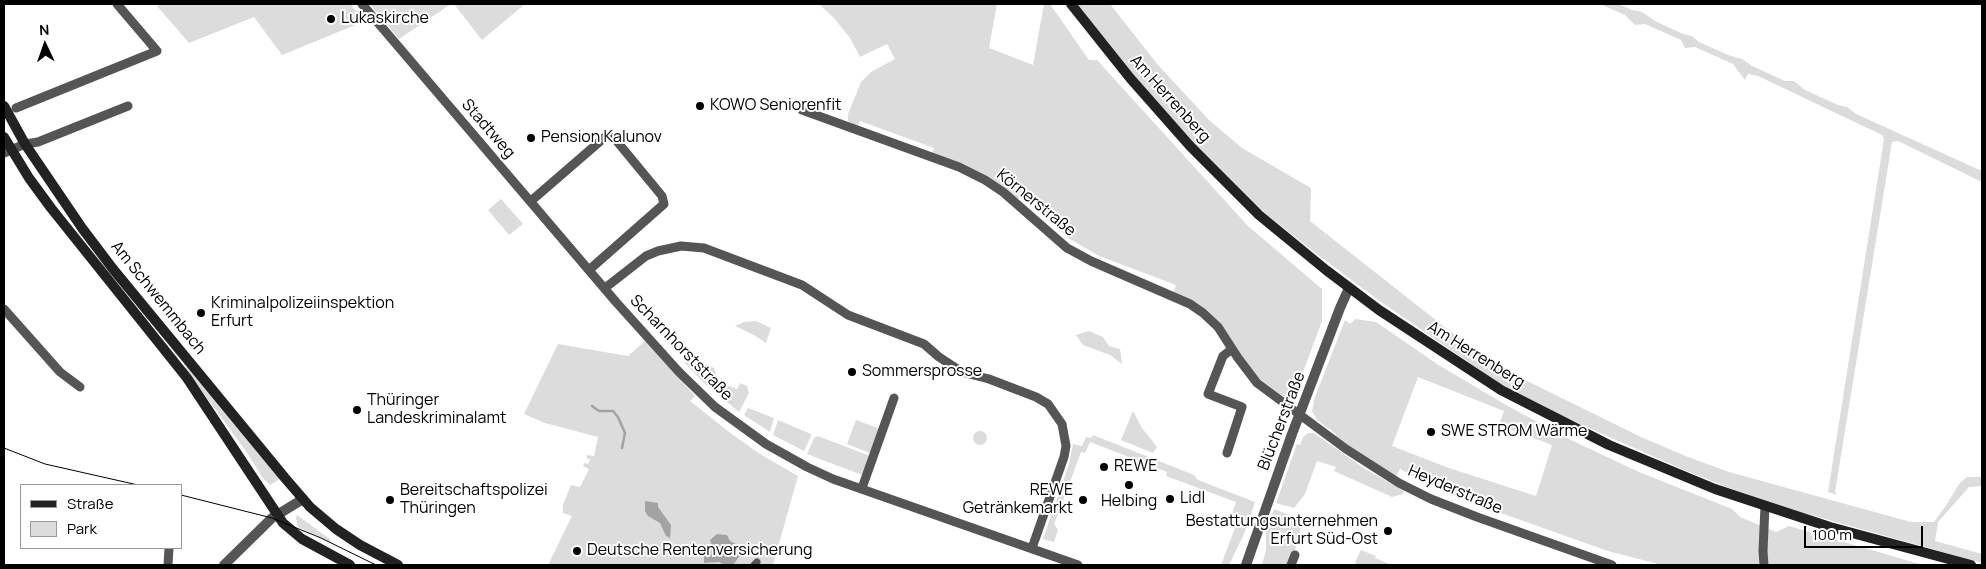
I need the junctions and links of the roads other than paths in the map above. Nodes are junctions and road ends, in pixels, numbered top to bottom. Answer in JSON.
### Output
{"nodes":[{"id":1,"x":118,"y":4,"type":"edge"},
{"id":2,"x":362,"y":4,"type":"edge"},
{"id":3,"x":1071,"y":4,"type":"edge"},
{"id":4,"x":4,"y":106,"type":"edge"},
{"id":5,"x":128,"y":106,"type":"dead end"},
{"id":6,"x":16,"y":108,"type":"dead end"},
{"id":7,"x":802,"y":110,"type":"dead end"},
{"id":8,"x":4,"y":137,"type":"edge"},
{"id":9,"x":25,"y":144,"type":"junction"},
{"id":10,"x":7,"y":151,"type":"edge"},
{"id":11,"x":531,"y":201,"type":"junction"},
{"id":12,"x":591,"y":272,"type":"junction"},
{"id":13,"x":605,"y":288,"type":"junction"},
{"id":14,"x":1349,"y":288,"type":"junction"},
{"id":15,"x":4,"y":309,"type":"edge"},
{"id":16,"x":147,"y":310,"type":"junction"},
{"id":17,"x":138,"y":317,"type":"junction"},
{"id":18,"x":1232,"y":349,"type":"junction"},
{"id":19,"x":80,"y":388,"type":"dead end"},
{"id":20,"x":894,"y":398,"type":"dead end"},
{"id":21,"x":1300,"y":415,"type":"junction"},
{"id":22,"x":1227,"y":452,"type":"dead end"},
{"id":23,"x":862,"y":488,"type":"junction"},
{"id":24,"x":303,"y":498,"type":"junction"},
{"id":25,"x":1765,"y":506,"type":"junction"},
{"id":26,"x":278,"y":514,"type":"junction"},
{"id":27,"x":1032,"y":548,"type":"junction"},
{"id":28,"x":169,"y":549,"type":"edge"},
{"id":29,"x":1295,"y":555,"type":"dead end"},
{"id":30,"x":168,"y":565,"type":"edge"},
{"id":31,"x":224,"y":565,"type":"edge"},
{"id":32,"x":350,"y":565,"type":"edge"},
{"id":33,"x":398,"y":565,"type":"edge"},
{"id":34,"x":1078,"y":565,"type":"edge"},
{"id":35,"x":1246,"y":565,"type":"edge"},
{"id":36,"x":1291,"y":565,"type":"edge"},
{"id":37,"x":1612,"y":565,"type":"edge"},
{"id":38,"x":1764,"y":565,"type":"edge"},
{"id":39,"x":1971,"y":565,"type":"edge"}],
"edges":[{"from":1,"to":6,"type":"street"},
{"from":2,"to":11,"type":"street","name":"Stadtweg"},
{"from":3,"to":14,"type":"main road","name":"Am Herrenberg"},
{"from":4,"to":9,"type":"main road","name":"Am Schwemmbach"},
{"from":5,"to":9,"type":"street"},
{"from":7,"to":18,"type":"street","name":"Körnerstraße"},
{"from":8,"to":10,"type":"main road","name":"Am Schwemmbach"},
{"from":9,"to":10,"type":"street"},
{"from":9,"to":16,"type":"main road","name":"Am Schwemmbach"},
{"from":10,"to":17,"type":"main road","name":"Am Schwemmbach"},
{"from":11,"to":12,"type":"street","name":"Stadtweg"},
{"from":11,"to":12,"type":"street"},
{"from":12,"to":13,"type":"street","name":"Scharnhorststraße"},
{"from":13,"to":23,"type":"street","name":"Scharnhorststraße"},
{"from":13,"to":27,"type":"street"},
{"from":14,"to":21,"type":"street","name":"Blücherstraße"},
{"from":14,"to":25,"type":"main road","name":"Am Herrenberg"},
{"from":15,"to":19,"type":"street"},
{"from":16,"to":17,"type":"street"},
{"from":16,"to":24,"type":"main road","name":"Am Schwemmbach"},
{"from":17,"to":26,"type":"main road","name":"Am Schwemmbach"},
{"from":18,"to":21,"type":"street","name":"Körnerstraße"},
{"from":18,"to":22,"type":"street"},
{"from":20,"to":23,"type":"street"},
{"from":21,"to":35,"type":"street","name":"Blücherstraße"},
{"from":21,"to":37,"type":"street","name":"Heyderstraße"},
{"from":23,"to":27,"type":"street","name":"Scharnhorststraße"},
{"from":24,"to":26,"type":"street"},
{"from":24,"to":33,"type":"main road","name":"Am Schwemmbach"},
{"from":25,"to":38,"type":"street"},
{"from":25,"to":39,"type":"main road","name":"Am Herrenberg"},
{"from":26,"to":31,"type":"street"},
{"from":26,"to":32,"type":"main road","name":"Am Schwemmbach"},
{"from":27,"to":34,"type":"street","name":"Scharnhorststraße"},
{"from":28,"to":30,"type":"street"},
{"from":29,"to":36,"type":"street"}]}
